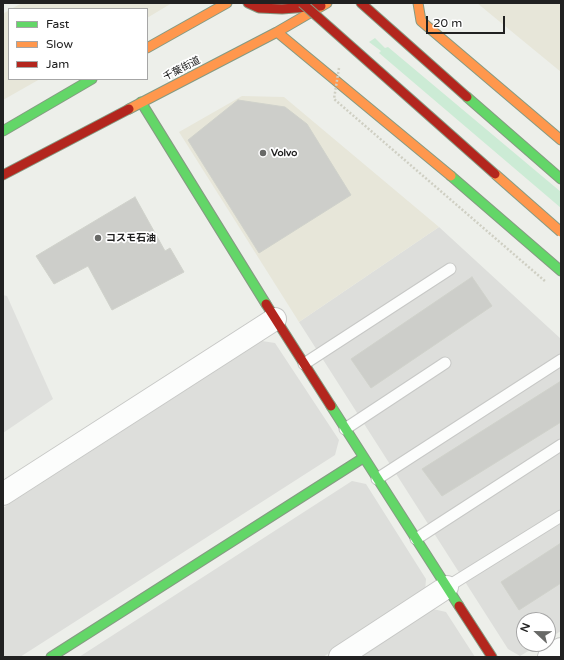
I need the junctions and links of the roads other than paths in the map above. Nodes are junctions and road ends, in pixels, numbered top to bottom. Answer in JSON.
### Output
{"nodes":[{"id":1,"x":227,"y":3,"type":"edge"},
{"id":2,"x":248,"y":3,"type":"edge"},
{"id":3,"x":302,"y":3,"type":"edge"},
{"id":4,"x":361,"y":3,"type":"edge"},
{"id":5,"x":418,"y":3,"type":"edge"},
{"id":6,"x":325,"y":4,"type":"edge"},
{"id":7,"x":277,"y":32,"type":"junction"},
{"id":8,"x":148,"y":47,"type":"edge"},
{"id":9,"x":90,"y":80,"type":"edge"},
{"id":10,"x":141,"y":102,"type":"junction"},
{"id":11,"x":3,"y":131,"type":"edge"},
{"id":12,"x":561,"y":140,"type":"edge"},
{"id":13,"x":3,"y":175,"type":"edge"},
{"id":14,"x":561,"y":179,"type":"edge"},
{"id":15,"x":561,"y":232,"type":"edge"},
{"id":16,"x":450,"y":269,"type":"dead end"},
{"id":17,"x":561,"y":271,"type":"edge"},
{"id":18,"x":275,"y":319,"type":"junction"},
{"id":19,"x":561,"y":360,"type":"edge"},
{"id":20,"x":445,"y":363,"type":"dead end"},
{"id":21,"x":304,"y":364,"type":"junction"},
{"id":22,"x":345,"y":429,"type":"junction"},
{"id":23,"x":561,"y":444,"type":"edge"},
{"id":24,"x":363,"y":458,"type":"junction"},
{"id":25,"x":377,"y":479,"type":"junction"},
{"id":26,"x":3,"y":494,"type":"edge"},
{"id":27,"x":561,"y":516,"type":"edge"},
{"id":28,"x":416,"y":539,"type":"junction"},
{"id":29,"x":447,"y":587,"type":"junction"},
{"id":30,"x":561,"y":649,"type":"edge"},
{"id":31,"x":51,"y":657,"type":"edge"},
{"id":32,"x":340,"y":657,"type":"edge"},
{"id":33,"x":492,"y":657,"type":"edge"},
{"id":34,"x":549,"y":657,"type":"edge"}],
"edges":[{"from":1,"to":8,"type":"main road"},
{"from":2,"to":6,"type":"main road"},
{"from":3,"to":15,"type":"main road","bridge":true},
{"from":4,"to":14,"type":"main road"},
{"from":5,"to":12,"type":"main road"},
{"from":6,"to":7,"type":"main road","name":"千葉街道"},
{"from":7,"to":10,"type":"main road","name":"千葉街道"},
{"from":7,"to":17,"type":"main road"},
{"from":9,"to":11,"type":"main road"},
{"from":10,"to":13,"type":"main road","name":"千葉街道"},
{"from":10,"to":18,"type":"main road"},
{"from":16,"to":21,"type":"lane"},
{"from":18,"to":21,"type":"main road"},
{"from":18,"to":26,"type":"street"},
{"from":19,"to":25,"type":"lane"},
{"from":20,"to":22,"type":"lane"},
{"from":21,"to":22,"type":"main road"},
{"from":22,"to":24,"type":"main road"},
{"from":23,"to":28,"type":"lane"},
{"from":24,"to":25,"type":"main road"},
{"from":24,"to":31,"type":"main road"},
{"from":25,"to":28,"type":"main road"},
{"from":27,"to":29,"type":"lane"},
{"from":28,"to":29,"type":"main road"},
{"from":29,"to":32,"type":"street"},
{"from":29,"to":33,"type":"main road"},
{"from":30,"to":34,"type":"street"}]}
